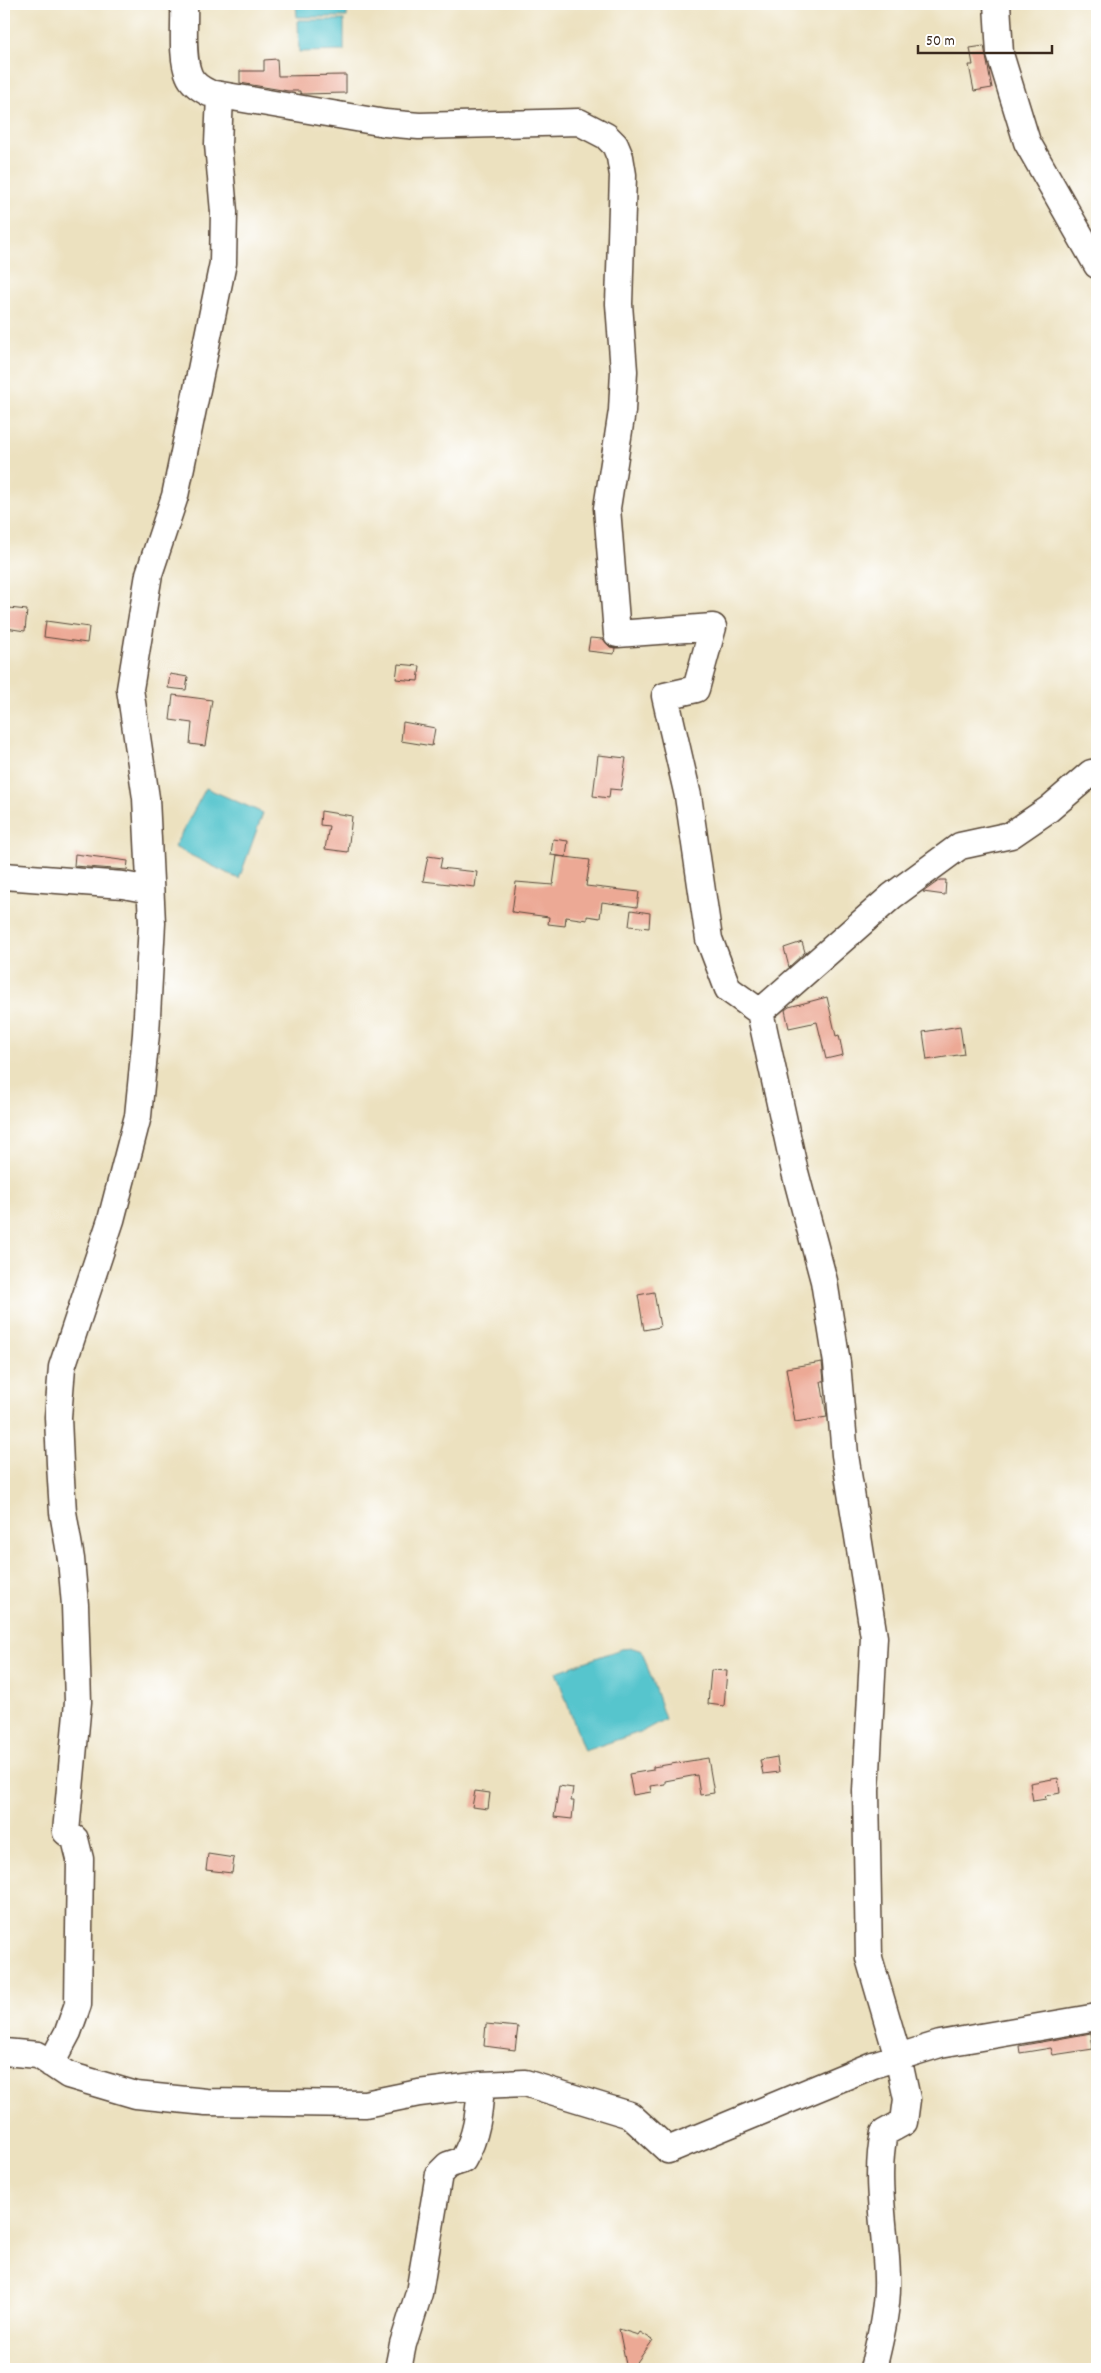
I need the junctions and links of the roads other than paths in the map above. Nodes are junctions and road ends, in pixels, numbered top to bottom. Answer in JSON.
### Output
{"nodes":[{"id":1,"x":184,"y":4,"type":"edge"},
{"id":2,"x":997,"y":4,"type":"edge"},
{"id":3,"x":220,"y":95,"type":"junction"},
{"id":4,"x":1097,"y":265,"type":"edge"},
{"id":5,"x":1097,"y":772,"type":"edge"},
{"id":6,"x":4,"y":876,"type":"edge"},
{"id":7,"x":150,"y":890,"type":"junction"},
{"id":8,"x":760,"y":1012,"type":"junction"},
{"id":9,"x":1097,"y":2017,"type":"edge"},
{"id":10,"x":4,"y":2052,"type":"edge"},
{"id":11,"x":898,"y":2057,"type":"junction"},
{"id":12,"x":51,"y":2064,"type":"junction"},
{"id":13,"x":481,"y":2085,"type":"junction"},
{"id":14,"x":398,"y":2369,"type":"edge"},
{"id":15,"x":873,"y":2369,"type":"edge"}],
"edges":[{"from":1,"to":3,"type":"street"},
{"from":2,"to":4,"type":"street"},
{"from":3,"to":7,"type":"street"},
{"from":3,"to":8,"type":"street"},
{"from":5,"to":8,"type":"street"},
{"from":6,"to":7,"type":"street"},
{"from":7,"to":12,"type":"street"},
{"from":8,"to":11,"type":"street"},
{"from":9,"to":11,"type":"street"},
{"from":10,"to":12,"type":"street"},
{"from":11,"to":13,"type":"street"},
{"from":11,"to":15,"type":"street"},
{"from":12,"to":13,"type":"street"},
{"from":13,"to":14,"type":"street"}]}
